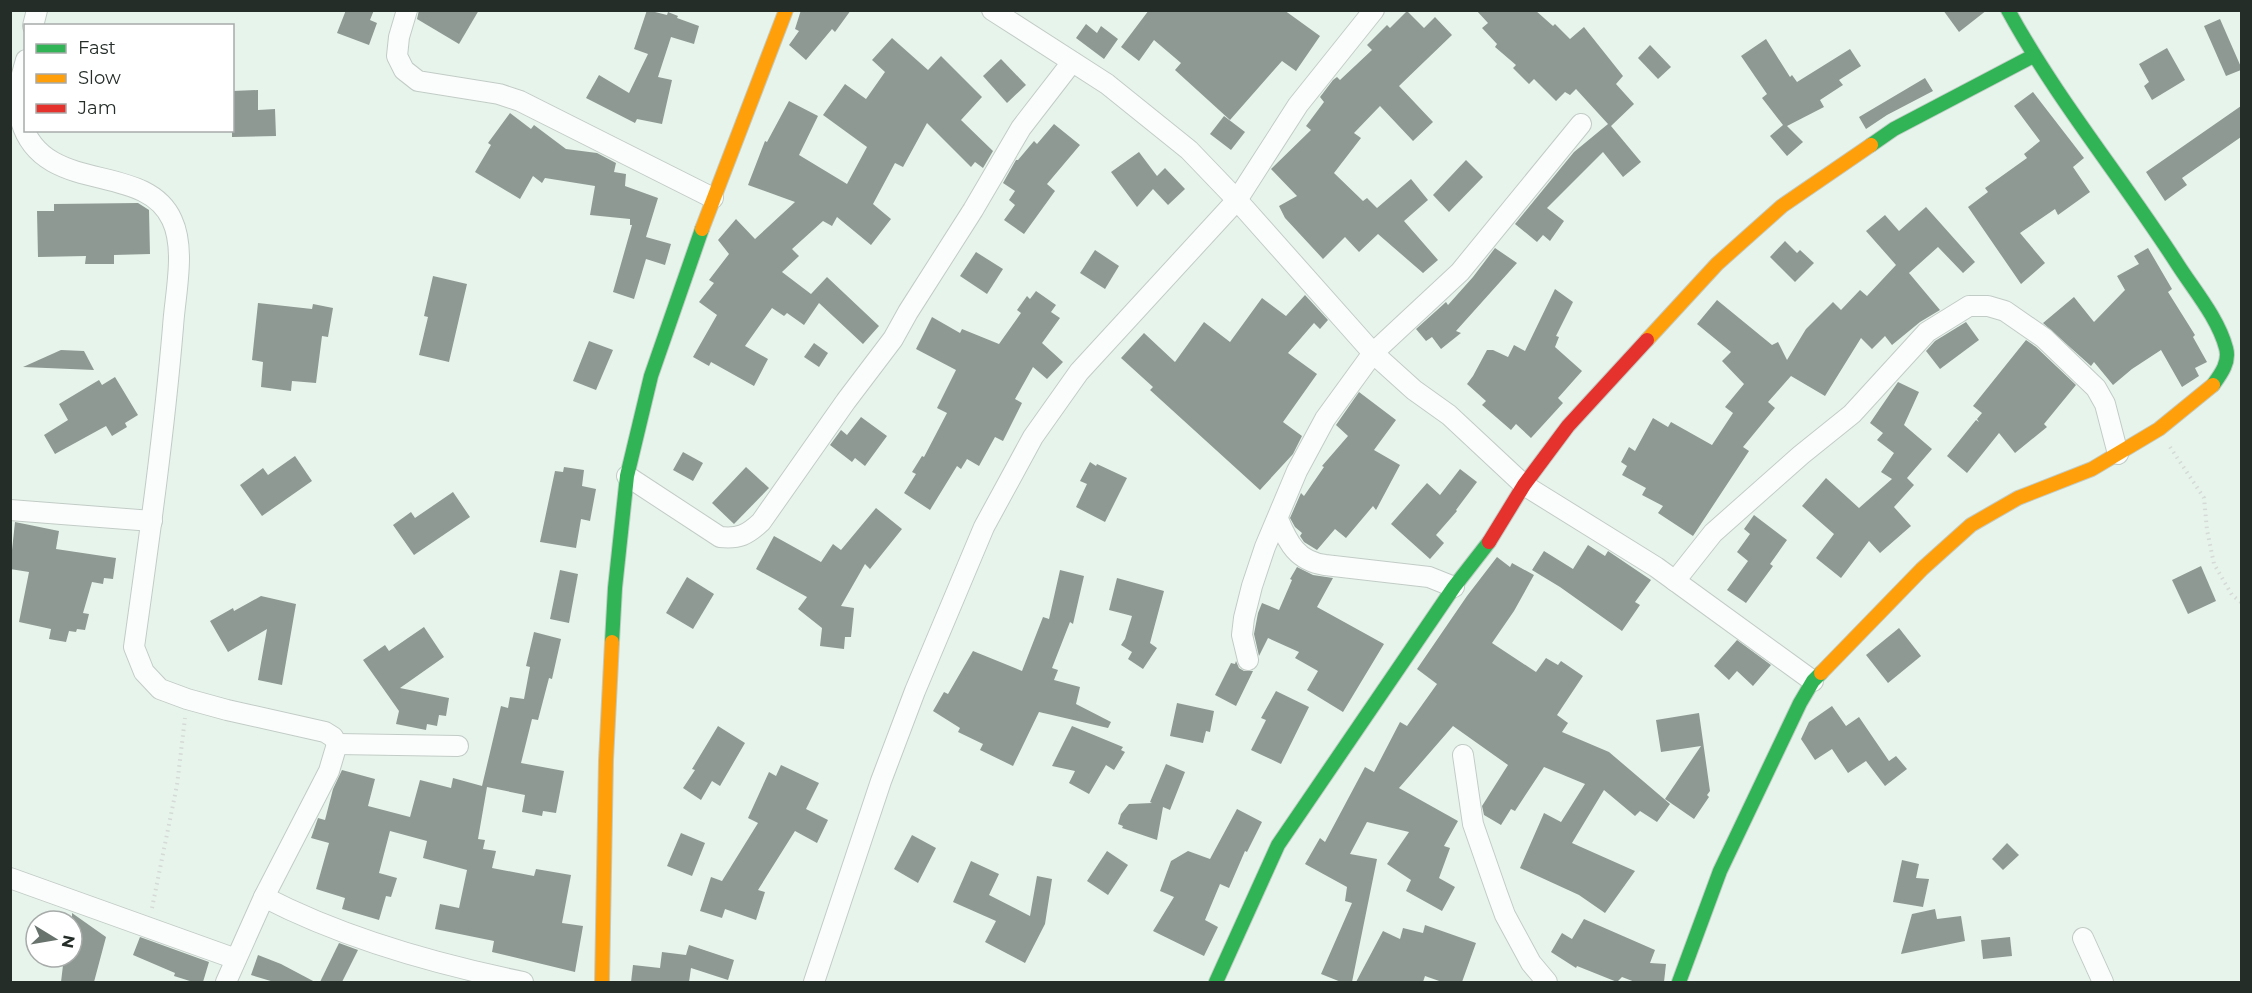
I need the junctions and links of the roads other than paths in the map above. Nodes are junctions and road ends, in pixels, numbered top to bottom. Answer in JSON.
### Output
{"nodes":[{"id":1,"x":407,"y":10,"type":"edge"},
{"id":2,"x":786,"y":10,"type":"edge"},
{"id":3,"x":992,"y":10,"type":"edge"},
{"id":4,"x":1374,"y":10,"type":"edge"},
{"id":5,"x":2008,"y":10,"type":"edge"},
{"id":6,"x":2033,"y":56,"type":"junction"},
{"id":7,"x":1072,"y":62,"type":"junction"},
{"id":8,"x":24,"y":65,"type":"edge"},
{"id":9,"x":15,"y":89,"type":"edge"},
{"id":10,"x":1581,"y":124,"type":"dead end"},
{"id":11,"x":24,"y":131,"type":"edge"},
{"id":12,"x":24,"y":132,"type":"edge"},
{"id":13,"x":713,"y":198,"type":"junction"},
{"id":14,"x":1237,"y":200,"type":"junction"},
{"id":15,"x":1373,"y":353,"type":"junction"},
{"id":16,"x":2118,"y":454,"type":"junction"},
{"id":17,"x":627,"y":476,"type":"junction"},
{"id":18,"x":1524,"y":485,"type":"junction"},
{"id":19,"x":10,"y":510,"type":"edge"},
{"id":20,"x":1278,"y":519,"type":"junction"},
{"id":21,"x":152,"y":521,"type":"junction"},
{"id":22,"x":1675,"y":581,"type":"junction"},
{"id":23,"x":1454,"y":587,"type":"junction"},
{"id":24,"x":1248,"y":660,"type":"dead end"},
{"id":25,"x":1813,"y":681,"type":"junction"},
{"id":26,"x":337,"y":744,"type":"junction"},
{"id":27,"x":458,"y":746,"type":"dead end"},
{"id":28,"x":1463,"y":755,"type":"dead end"},
{"id":29,"x":10,"y":878,"type":"edge"},
{"id":30,"x":264,"y":897,"type":"junction"},
{"id":31,"x":2083,"y":938,"type":"dead end"},
{"id":32,"x":236,"y":959,"type":"junction"},
{"id":33,"x":226,"y":982,"type":"edge"},
{"id":34,"x":523,"y":982,"type":"edge"},
{"id":35,"x":602,"y":982,"type":"edge"},
{"id":36,"x":814,"y":982,"type":"edge"},
{"id":37,"x":1216,"y":982,"type":"edge"},
{"id":38,"x":1547,"y":982,"type":"edge"},
{"id":39,"x":1679,"y":982,"type":"edge"},
{"id":40,"x":2103,"y":982,"type":"edge"}],
"edges":[{"from":1,"to":13,"type":"street"},
{"from":2,"to":13,"type":"street"},
{"from":3,"to":7,"type":"street"},
{"from":4,"to":14,"type":"street"},
{"from":5,"to":6,"type":"street"},
{"from":6,"to":16,"type":"street"},
{"from":6,"to":18,"type":"street"},
{"from":7,"to":14,"type":"street"},
{"from":7,"to":17,"type":"street"},
{"from":8,"to":9,"type":"street"},
{"from":9,"to":11,"type":"street"},
{"from":10,"to":15,"type":"street"},
{"from":12,"to":21,"type":"street"},
{"from":13,"to":17,"type":"street"},
{"from":14,"to":15,"type":"street"},
{"from":14,"to":36,"type":"street"},
{"from":15,"to":18,"type":"street"},
{"from":15,"to":20,"type":"street"},
{"from":16,"to":22,"type":"street"},
{"from":16,"to":25,"type":"street"},
{"from":17,"to":35,"type":"street"},
{"from":18,"to":22,"type":"street"},
{"from":18,"to":23,"type":"street"},
{"from":19,"to":21,"type":"street"},
{"from":20,"to":23,"type":"street"},
{"from":20,"to":24,"type":"street"},
{"from":21,"to":26,"type":"street"},
{"from":22,"to":25,"type":"street"},
{"from":23,"to":37,"type":"street"},
{"from":25,"to":39,"type":"street"},
{"from":26,"to":27,"type":"street"},
{"from":26,"to":30,"type":"street"},
{"from":28,"to":38,"type":"street"},
{"from":29,"to":32,"type":"street"},
{"from":30,"to":32,"type":"street"},
{"from":30,"to":34,"type":"street"},
{"from":31,"to":40,"type":"street"},
{"from":32,"to":33,"type":"street"}]}
